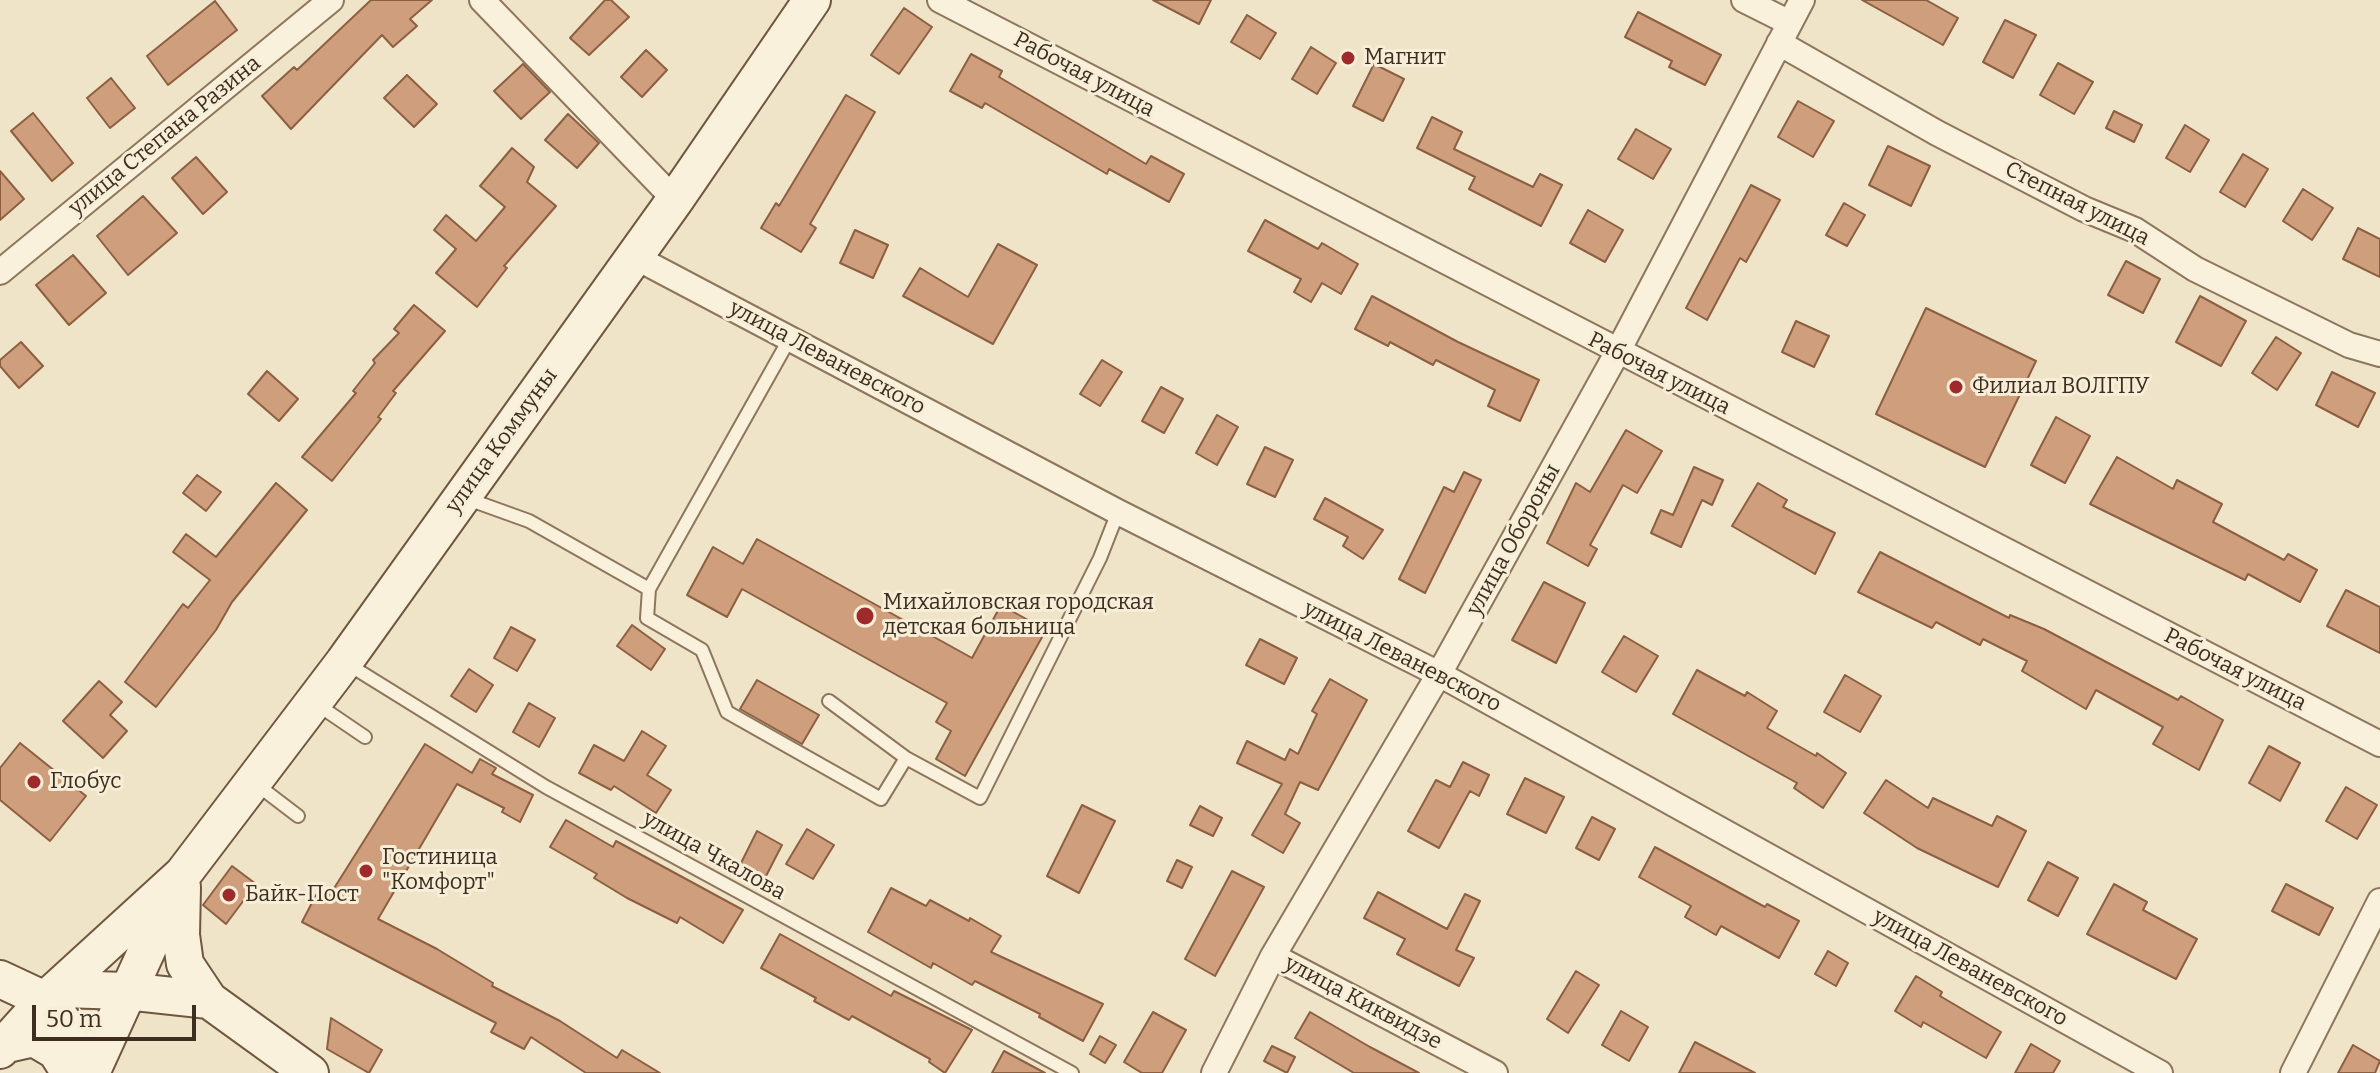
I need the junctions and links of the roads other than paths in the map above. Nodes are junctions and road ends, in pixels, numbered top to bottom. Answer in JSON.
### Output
{"nodes":[{"id":1,"x":331,"y":0,"type":"edge"},
{"id":2,"x":482,"y":0,"type":"edge"},
{"id":3,"x":812,"y":0,"type":"edge"},
{"id":4,"x":940,"y":0,"type":"edge"},
{"id":5,"x":1744,"y":0,"type":"edge"},
{"id":6,"x":1802,"y":0,"type":"edge"},
{"id":7,"x":1785,"y":33,"type":"junction"},
{"id":8,"x":675,"y":200,"type":"junction"},
{"id":9,"x":635,"y":257,"type":"junction"},
{"id":10,"x":0,"y":272,"type":"edge"},
{"id":11,"x":790,"y":338,"type":"junction"},
{"id":12,"x":1617,"y":353,"type":"junction"},
{"id":13,"x":2380,"y":354,"type":"edge"},
{"id":14,"x":462,"y":497,"type":"junction"},
{"id":15,"x":1118,"y":512,"type":"junction"},
{"id":16,"x":649,"y":589,"type":"junction"},
{"id":17,"x":344,"y":662,"type":"junction"},
{"id":18,"x":1439,"y":674,"type":"junction"},
{"id":19,"x":829,"y":701,"type":"dead end"},
{"id":20,"x":313,"y":702,"type":"junction"},
{"id":21,"x":365,"y":737,"type":"dead end"},
{"id":22,"x":2380,"y":744,"type":"edge"},
{"id":23,"x":906,"y":758,"type":"junction"},
{"id":24,"x":253,"y":781,"type":"junction"},
{"id":25,"x":298,"y":816,"type":"dead end"},
{"id":26,"x":183,"y":874,"type":"junction"},
{"id":27,"x":2380,"y":901,"type":"edge"},
{"id":28,"x":1273,"y":956,"type":"junction"},
{"id":29,"x":0,"y":977,"type":"edge"},
{"id":30,"x":126,"y":991,"type":"junction"},
{"id":31,"x":53,"y":994,"type":"junction"},
{"id":32,"x":0,"y":1000,"type":"edge"},
{"id":33,"x":209,"y":1000,"type":"junction"},
{"id":34,"x":2,"y":1047,"type":"edge"},
{"id":35,"x":70,"y":1073,"type":"edge"},
{"id":36,"x":78,"y":1073,"type":"edge"},
{"id":37,"x":91,"y":1073,"type":"edge"},
{"id":38,"x":310,"y":1073,"type":"edge"},
{"id":39,"x":1072,"y":1073,"type":"edge"},
{"id":40,"x":1214,"y":1073,"type":"edge"},
{"id":41,"x":1495,"y":1073,"type":"edge"},
{"id":42,"x":2160,"y":1073,"type":"edge"},
{"id":43,"x":2293,"y":1073,"type":"edge"}],
"edges":[{"from":1,"to":10,"type":"street","name":"улица Степана Разина"},
{"from":2,"to":8,"type":"street"},
{"from":3,"to":8,"type":"street","name":"улица Коммуны"},
{"from":4,"to":12,"type":"street","name":"Рабочая улица"},
{"from":5,"to":7,"type":"street","name":"Степная улица"},
{"from":6,"to":7,"type":"street","name":"улица Обороны"},
{"from":7,"to":12,"type":"street","name":"улица Обороны"},
{"from":7,"to":13,"type":"street","name":"Степная улица"},
{"from":8,"to":9,"type":"street","name":"улица Коммуны"},
{"from":9,"to":11,"type":"street","name":"улица Леваневского"},
{"from":9,"to":14,"type":"street","name":"улица Коммуны"},
{"from":11,"to":15,"type":"street","name":"улица Леваневского"},
{"from":11,"to":16,"type":"lane"},
{"from":12,"to":18,"type":"street","name":"улица Обороны"},
{"from":12,"to":22,"type":"street","name":"Рабочая улица"},
{"from":14,"to":16,"type":"lane"},
{"from":14,"to":17,"type":"street","name":"улица Коммуны"},
{"from":15,"to":18,"type":"street","name":"улица Леваневского"},
{"from":15,"to":23,"type":"lane"},
{"from":16,"to":23,"type":"lane"},
{"from":17,"to":20,"type":"street","name":"улица Коммуны"},
{"from":17,"to":39,"type":"lane","name":"улица Чкалова"},
{"from":18,"to":28,"type":"street","name":"улица Обороны"},
{"from":18,"to":42,"type":"street","name":"улица Леваневского"},
{"from":19,"to":23,"type":"lane"},
{"from":20,"to":21,"type":"lane"},
{"from":20,"to":24,"type":"street","name":"улица Коммуны"},
{"from":24,"to":25,"type":"lane"},
{"from":24,"to":26,"type":"street","name":"улица Коммуны"},
{"from":26,"to":30,"type":"street","name":"улица Коммуны"},
{"from":26,"to":31,"type":"street","name":"улица Коммуны"},
{"from":26,"to":33,"type":"street"},
{"from":27,"to":43,"type":"street"},
{"from":28,"to":40,"type":"street","name":"улица Обороны"},
{"from":28,"to":41,"type":"street","name":"улица Киквидзе"},
{"from":29,"to":31,"type":"street"},
{"from":30,"to":31,"type":"street"},
{"from":30,"to":33,"type":"street"},
{"from":30,"to":37,"type":"street","name":"улица Коммуны"},
{"from":31,"to":34,"type":"street","name":"улица Коммуны"},
{"from":31,"to":36,"type":"street"},
{"from":32,"to":34,"type":"street"},
{"from":33,"to":38,"type":"street"},
{"from":34,"to":35,"type":"street"}]}
